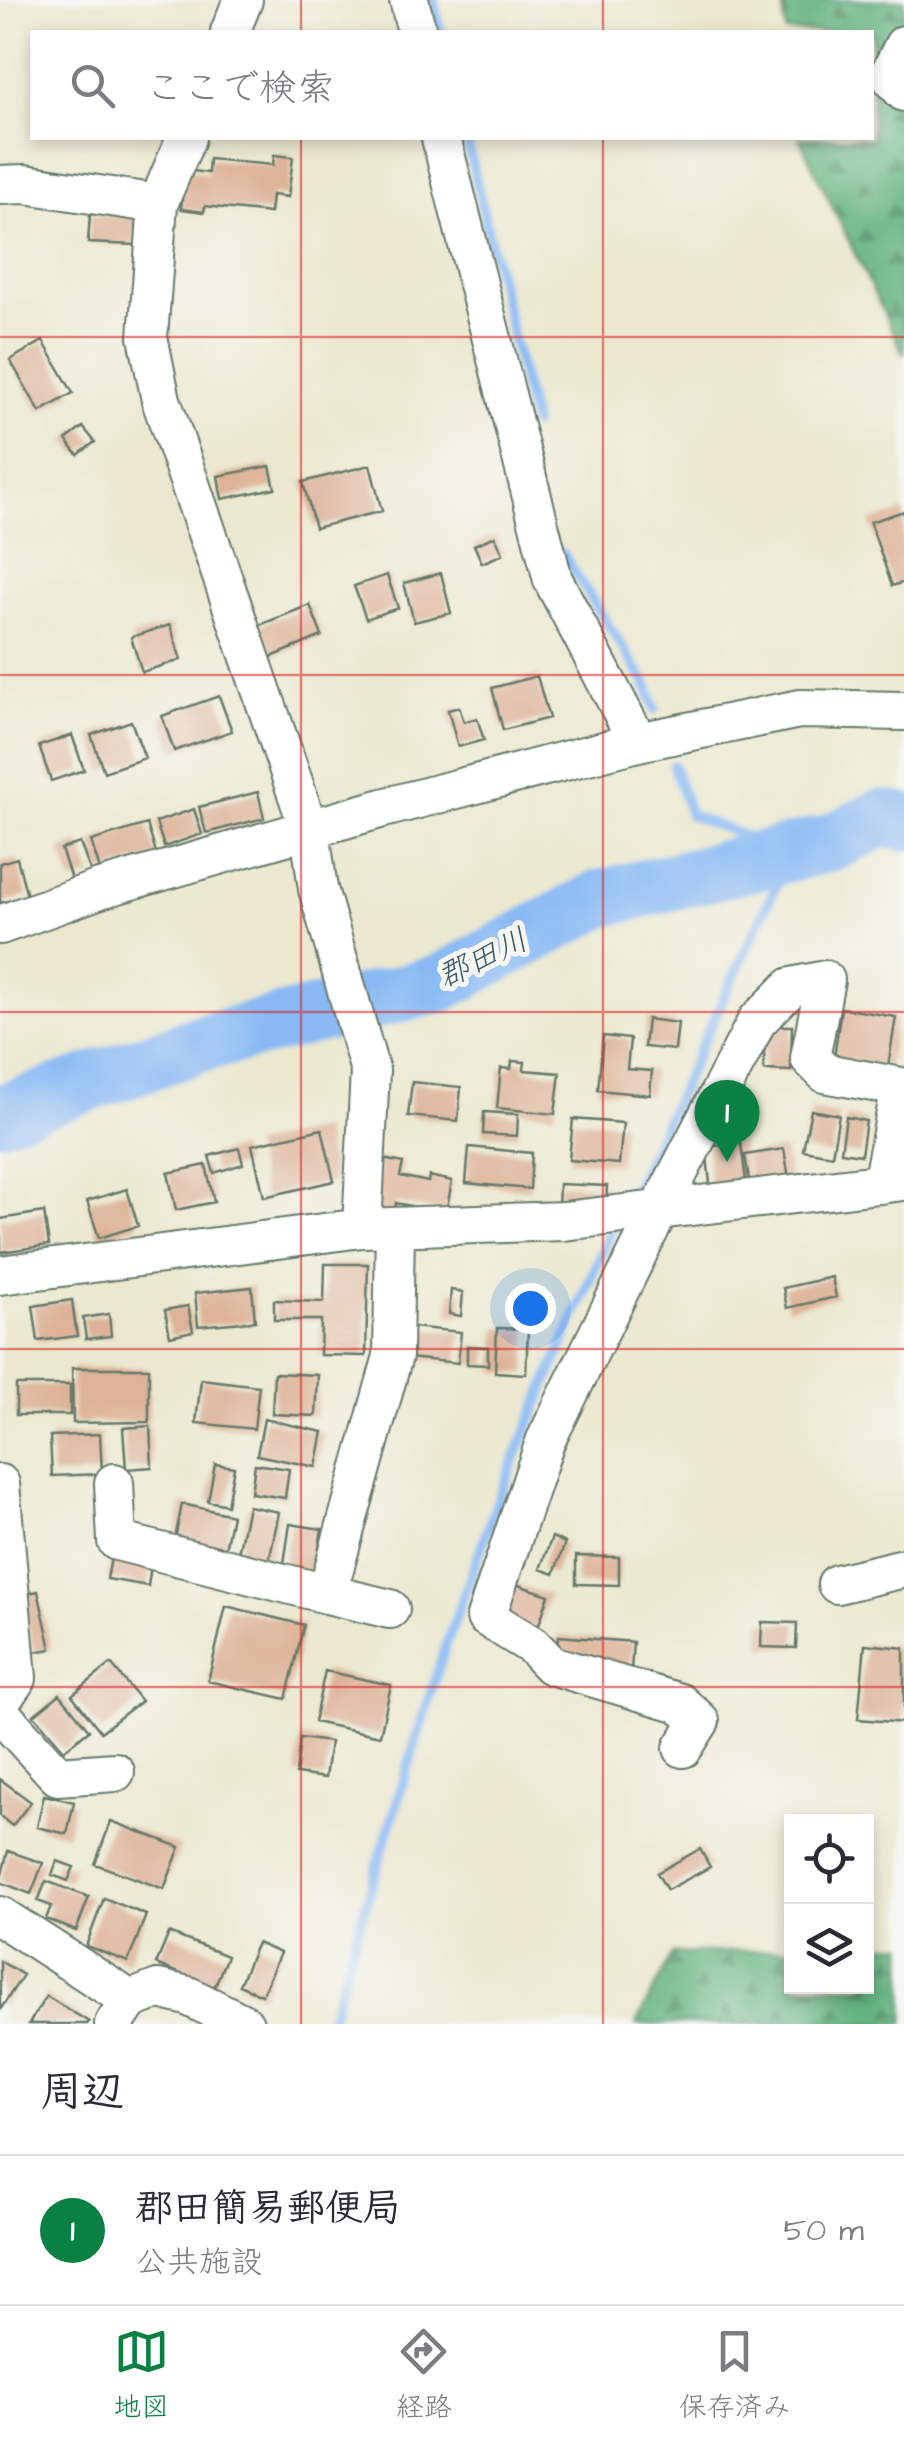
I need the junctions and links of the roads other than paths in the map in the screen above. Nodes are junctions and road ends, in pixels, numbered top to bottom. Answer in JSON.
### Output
{"nodes":[{"id":1,"x":243,"y":0,"type":"edge"},
{"id":2,"x":409,"y":0,"type":"edge"},
{"id":3,"x":231,"y":30,"type":"edge"},
{"id":4,"x":416,"y":30,"type":"edge"},
{"id":5,"x":904,"y":45,"type":"edge"},
{"id":6,"x":904,"y":92,"type":"edge"},
{"id":7,"x":185,"y":140,"type":"edge"},
{"id":8,"x":442,"y":140,"type":"edge"},
{"id":9,"x":0,"y":185,"type":"edge"},
{"id":10,"x":158,"y":204,"type":"junction"},
{"id":11,"x":904,"y":710,"type":"edge"},
{"id":12,"x":638,"y":742,"type":"junction"},
{"id":13,"x":310,"y":830,"type":"junction"},
{"id":14,"x":0,"y":925,"type":"edge"},
{"id":15,"x":893,"y":1182,"type":"edge"},
{"id":16,"x":650,"y":1211,"type":"junction"},
{"id":17,"x":379,"y":1227,"type":"junction"},
{"id":18,"x":0,"y":1275,"type":"edge"},
{"id":19,"x":114,"y":1483,"type":"dead end"},
{"id":20,"x":0,"y":1484,"type":"edge"},
{"id":21,"x":904,"y":1568,"type":"edge"},
{"id":22,"x":837,"y":1584,"type":"dead end"},
{"id":23,"x":327,"y":1594,"type":"junction"},
{"id":24,"x":390,"y":1610,"type":"dead end"},
{"id":25,"x":0,"y":1702,"type":"edge"},
{"id":26,"x":0,"y":1712,"type":"edge"},
{"id":27,"x":682,"y":1748,"type":"dead end"},
{"id":28,"x":115,"y":1772,"type":"dead end"},
{"id":29,"x":0,"y":1916,"type":"edge"},
{"id":30,"x":122,"y":2012,"type":"edge"},
{"id":31,"x":244,"y":2024,"type":"edge"}],
"edges":[{"from":1,"to":3,"type":"street"},
{"from":2,"to":4,"type":"street"},
{"from":5,"to":6,"type":"street"},
{"from":7,"to":10,"type":"street"},
{"from":8,"to":12,"type":"street"},
{"from":9,"to":10,"type":"street"},
{"from":10,"to":13,"type":"street"},
{"from":11,"to":12,"type":"street"},
{"from":12,"to":13,"type":"street"},
{"from":13,"to":14,"type":"street"},
{"from":13,"to":17,"type":"street"},
{"from":15,"to":16,"type":"street"},
{"from":15,"to":16,"type":"street"},
{"from":16,"to":17,"type":"street"},
{"from":16,"to":27,"type":"street"},
{"from":17,"to":18,"type":"street"},
{"from":17,"to":23,"type":"street"},
{"from":19,"to":23,"type":"street"},
{"from":20,"to":25,"type":"street"},
{"from":21,"to":22,"type":"street"},
{"from":23,"to":24,"type":"street"},
{"from":26,"to":28,"type":"street"},
{"from":29,"to":30,"type":"street"},
{"from":30,"to":31,"type":"street"}]}
